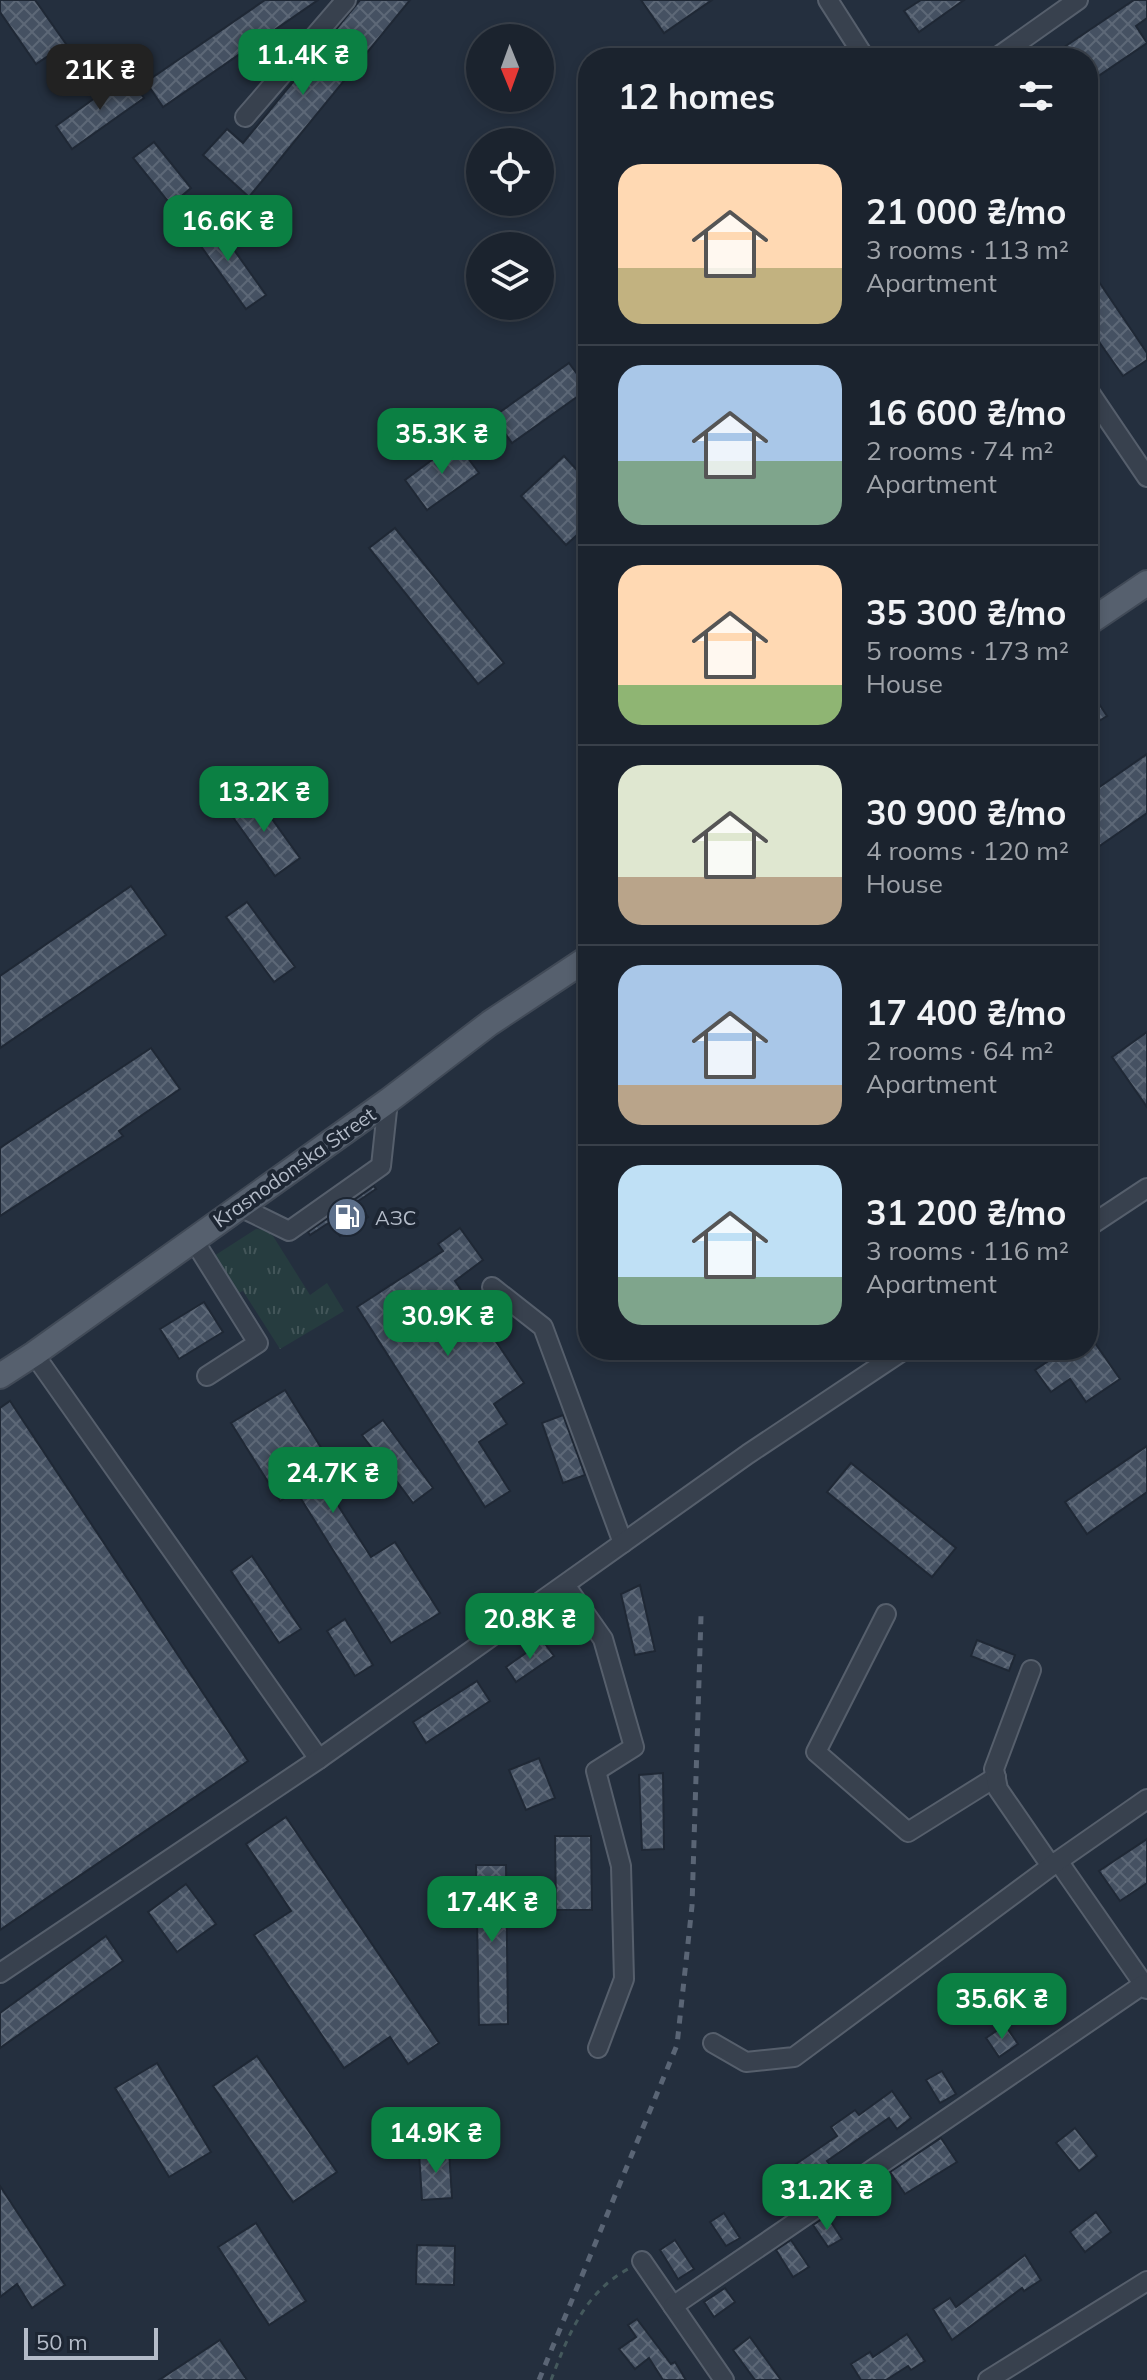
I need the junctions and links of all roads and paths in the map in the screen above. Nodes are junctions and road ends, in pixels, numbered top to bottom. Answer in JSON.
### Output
{"nodes":[{"id":1,"x":346,"y":0,"type":"edge"},
{"id":2,"x":828,"y":0,"type":"edge"},
{"id":3,"x":1078,"y":0,"type":"edge"},
{"id":4,"x":859,"y":48,"type":"edge"},
{"id":5,"x":1010,"y":48,"type":"edge"},
{"id":6,"x":245,"y":117,"type":"dead end"},
{"id":7,"x":1098,"y":405,"type":"edge"},
{"id":8,"x":1147,"y":477,"type":"edge"},
{"id":9,"x":1147,"y":583,"type":"edge"},
{"id":10,"x":1098,"y":616,"type":"edge"},
{"id":11,"x":578,"y":965,"type":"edge"},
{"id":12,"x":388,"y":1101,"type":"junction"},
{"id":13,"x":1147,"y":1188,"type":"edge"},
{"id":14,"x":240,"y":1207,"type":"junction"},
{"id":15,"x":1098,"y":1220,"type":"edge"},
{"id":16,"x":193,"y":1239,"type":"junction"},
{"id":17,"x":492,"y":1287,"type":"dead end"},
{"id":18,"x":34,"y":1354,"type":"junction"},
{"id":19,"x":889,"y":1360,"type":"edge"},
{"id":20,"x":0,"y":1376,"type":"edge"},
{"id":21,"x":207,"y":1376,"type":"dead end"},
{"id":22,"x":623,"y":1543,"type":"junction"},
{"id":23,"x":565,"y":1585,"type":"junction"},
{"id":24,"x":886,"y":1614,"type":"dead end"},
{"id":25,"x":1031,"y":1670,"type":"dead end"},
{"id":26,"x":319,"y":1759,"type":"junction"},
{"id":27,"x":996,"y":1777,"type":"junction"},
{"id":28,"x":1147,"y":1799,"type":"edge"},
{"id":29,"x":1054,"y":1864,"type":"junction"},
{"id":30,"x":0,"y":1973,"type":"edge"},
{"id":31,"x":1145,"y":1987,"type":"edge"},
{"id":32,"x":713,"y":2043,"type":"dead end"},
{"id":33,"x":598,"y":2048,"type":"dead end"},
{"id":34,"x":642,"y":2261,"type":"joint"},
{"id":35,"x":1147,"y":2281,"type":"edge"},
{"id":36,"x":673,"y":2306,"type":"junction"},
{"id":37,"x":551,"y":2380,"type":"edge"},
{"id":38,"x":724,"y":2380,"type":"edge"},
{"id":39,"x":988,"y":2380,"type":"edge"}],
"edges":[{"from":1,"to":6,"type":"street"},
{"from":2,"to":4,"type":"street"},
{"from":3,"to":5,"type":"street"},
{"from":7,"to":8,"type":"street"},
{"from":9,"to":10,"type":"main road"},
{"from":11,"to":12,"type":"main road","name":"Krasnodonska Street"},
{"from":12,"to":14,"type":"main road","name":"Krasnodonska Street"},
{"from":12,"to":14,"type":"street"},
{"from":13,"to":15,"type":"street"},
{"from":14,"to":16,"type":"main road","name":"Krasnodonska Street"},
{"from":16,"to":18,"type":"main road","name":"Krasnodonska Street"},
{"from":16,"to":21,"type":"street"},
{"from":17,"to":22,"type":"street"},
{"from":18,"to":20,"type":"main road","name":"Krasnodonska Street"},
{"from":18,"to":26,"type":"street"},
{"from":19,"to":22,"type":"street"},
{"from":22,"to":23,"type":"street"},
{"from":23,"to":26,"type":"street"},
{"from":23,"to":33,"type":"street"},
{"from":24,"to":27,"type":"street"},
{"from":25,"to":27,"type":"street"},
{"from":26,"to":30,"type":"street"},
{"from":27,"to":29,"type":"street"},
{"from":28,"to":29,"type":"street"},
{"from":29,"to":31,"type":"street"},
{"from":29,"to":32,"type":"street"},
{"from":31,"to":36,"type":"street"},
{"from":34,"to":36,"type":"street"},
{"from":34,"to":37,"type":"path"},
{"from":35,"to":39,"type":"street"},
{"from":36,"to":38,"type":"street"}]}
